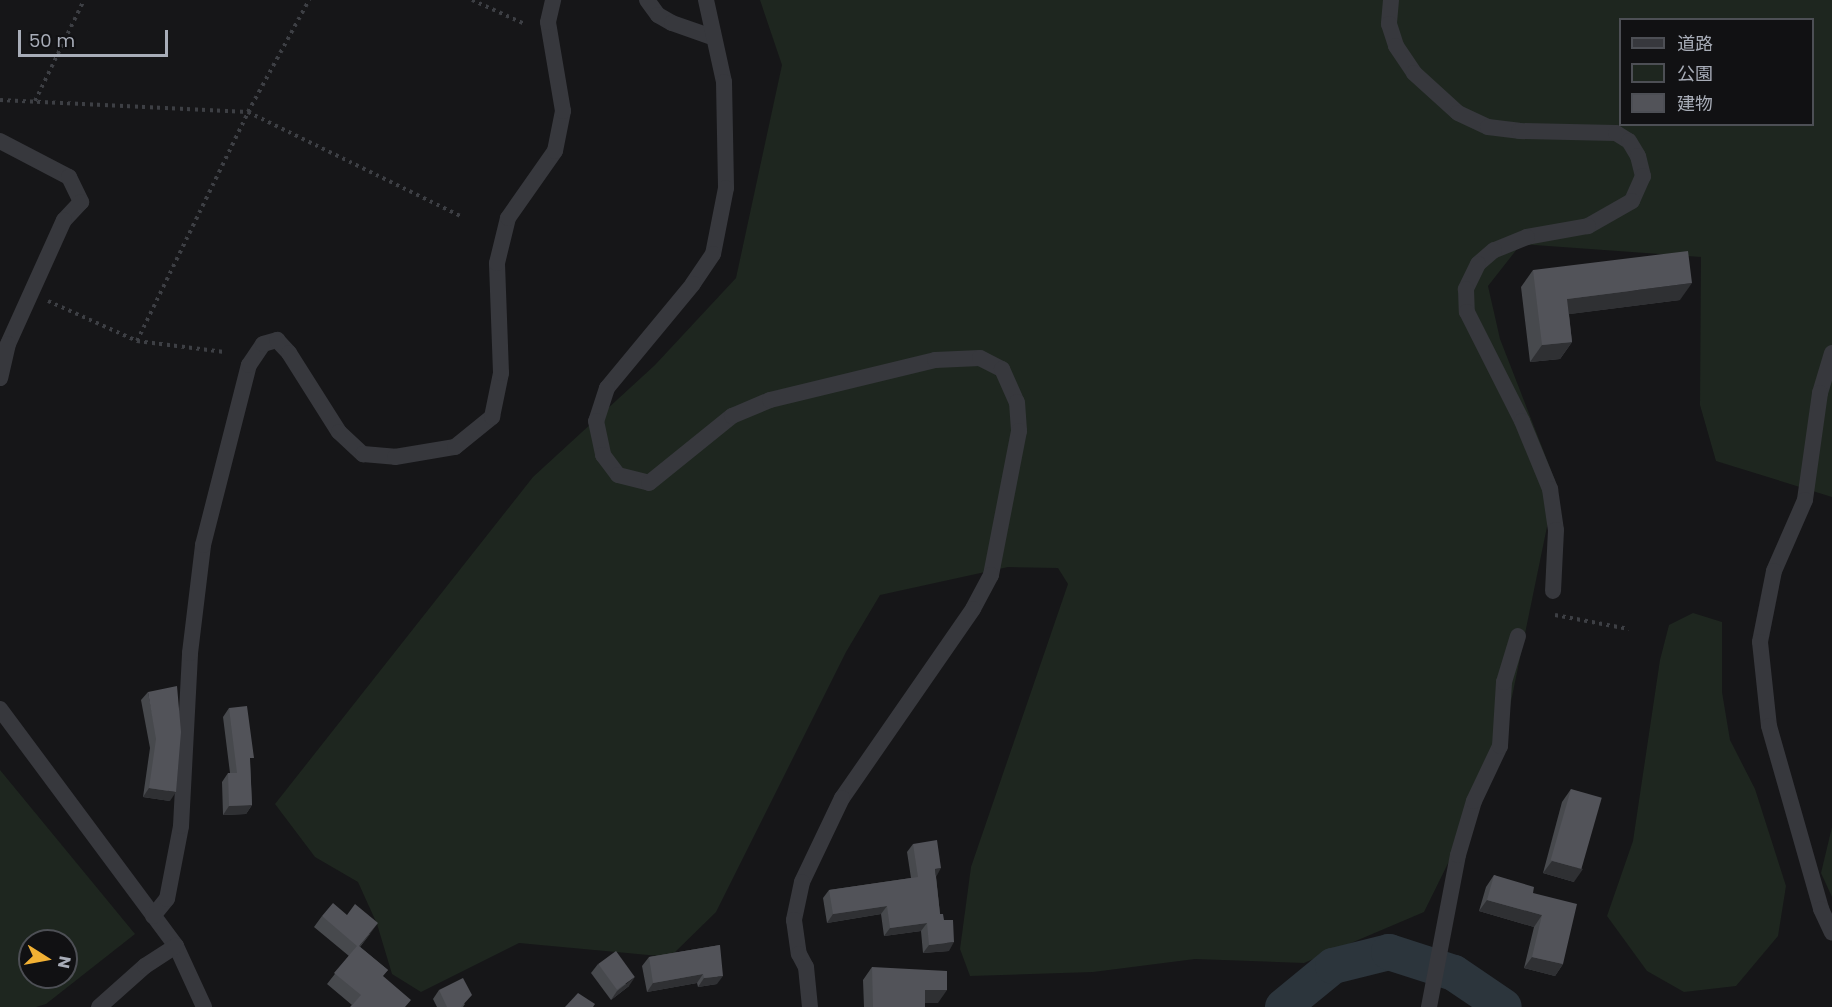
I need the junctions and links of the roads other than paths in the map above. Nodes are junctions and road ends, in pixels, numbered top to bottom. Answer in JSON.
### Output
{"nodes":[{"id":1,"x":553,"y":0,"type":"edge"},
{"id":2,"x":647,"y":0,"type":"edge"},
{"id":3,"x":706,"y":0,"type":"edge"},
{"id":4,"x":1391,"y":0,"type":"edge"},
{"id":5,"x":712,"y":37,"type":"junction"},
{"id":6,"x":0,"y":141,"type":"edge"},
{"id":7,"x":1832,"y":353,"type":"edge"},
{"id":8,"x":0,"y":378,"type":"edge"},
{"id":9,"x":1553,"y":591,"type":"dead end"},
{"id":10,"x":1518,"y":636,"type":"dead end"},
{"id":11,"x":0,"y":709,"type":"edge"},
{"id":12,"x":153,"y":916,"type":"junction"},
{"id":13,"x":1832,"y":933,"type":"edge"},
{"id":14,"x":176,"y":946,"type":"junction"},
{"id":15,"x":99,"y":1007,"type":"edge"},
{"id":16,"x":204,"y":1007,"type":"edge"},
{"id":17,"x":810,"y":1007,"type":"edge"},
{"id":18,"x":1429,"y":1007,"type":"edge"}],
"edges":[{"from":1,"to":12,"type":"street"},
{"from":2,"to":5,"type":"street"},
{"from":3,"to":5,"type":"street"},
{"from":4,"to":9,"type":"street"},
{"from":5,"to":17,"type":"street"},
{"from":6,"to":8,"type":"street"},
{"from":7,"to":13,"type":"street"},
{"from":10,"to":18,"type":"street"},
{"from":11,"to":12,"type":"street"},
{"from":12,"to":14,"type":"street"},
{"from":14,"to":15,"type":"street"},
{"from":14,"to":16,"type":"street"}]}
